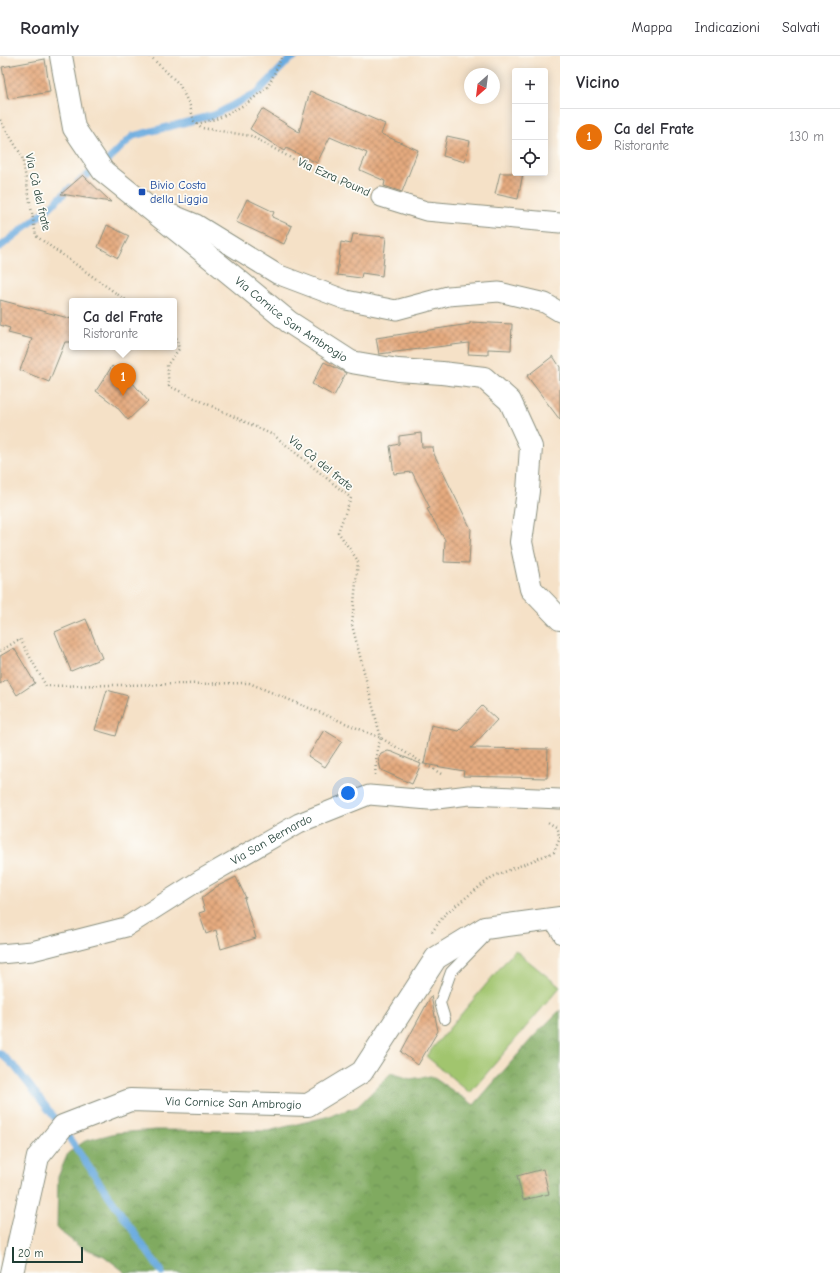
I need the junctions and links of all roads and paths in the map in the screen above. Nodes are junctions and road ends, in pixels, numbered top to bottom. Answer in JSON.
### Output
{"nodes":[{"id":1,"x":61,"y":56,"type":"edge"},
{"id":2,"x":150,"y":56,"type":"edge"},
{"id":3,"x":281,"y":56,"type":"edge"},
{"id":4,"x":0,"y":120,"type":"edge"},
{"id":5,"x":197,"y":124,"type":"junction"},
{"id":6,"x":381,"y":197,"type":"joint"},
{"id":7,"x":142,"y":202,"type":"junction"},
{"id":8,"x":560,"y":223,"type":"edge"},
{"id":9,"x":123,"y":298,"type":"edge"},
{"id":10,"x":560,"y":312,"type":"edge"},
{"id":11,"x":177,"y":340,"type":"edge"},
{"id":12,"x":560,"y":619,"type":"edge"},
{"id":13,"x":0,"y":651,"type":"edge"},
{"id":14,"x":381,"y":738,"type":"junction"},
{"id":15,"x":469,"y":795,"type":"junction"},
{"id":16,"x":394,"y":797,"type":"junction"},
{"id":17,"x":560,"y":799,"type":"edge"},
{"id":18,"x":544,"y":819,"type":"dead end"},
{"id":19,"x":554,"y":918,"type":"edge"},
{"id":20,"x":504,"y":925,"type":"junction"},
{"id":21,"x":430,"y":935,"type":"dead end"},
{"id":22,"x":560,"y":938,"type":"edge"},
{"id":23,"x":0,"y":954,"type":"edge"},
{"id":24,"x":445,"y":1019,"type":"dead end"},
{"id":25,"x":12,"y":1273,"type":"edge"}],
"edges":[{"from":1,"to":7,"type":"street","name":"Via Cornice San Ambrogio"},
{"from":2,"to":5,"type":"path"},
{"from":3,"to":5,"type":"path"},
{"from":4,"to":9,"type":"path","name":"Via Cà del frate"},
{"from":5,"to":6,"type":"path","name":"Via Ezra Pound"},
{"from":6,"to":8,"type":"street","name":"Via Ezra Pound"},
{"from":7,"to":10,"type":"street","name":"Via Cornice San Ambrogio"},
{"from":7,"to":12,"type":"street","name":"Via Cornice San Ambrogio"},
{"from":11,"to":14,"type":"path","name":"Via Cà del frate"},
{"from":13,"to":14,"type":"path"},
{"from":14,"to":15,"type":"path"},
{"from":14,"to":16,"type":"path"},
{"from":15,"to":16,"type":"street","name":"Via San Bernardo"},
{"from":15,"to":17,"type":"street","name":"Via San Bernardo"},
{"from":16,"to":23,"type":"street","name":"Via San Bernardo"},
{"from":18,"to":21,"type":"path"},
{"from":19,"to":20,"type":"street","name":"Via Cornice San Ambrogio"},
{"from":19,"to":22,"type":"lane"},
{"from":20,"to":24,"type":"lane"},
{"from":20,"to":25,"type":"street","name":"Via Cornice San Ambrogio"}]}
